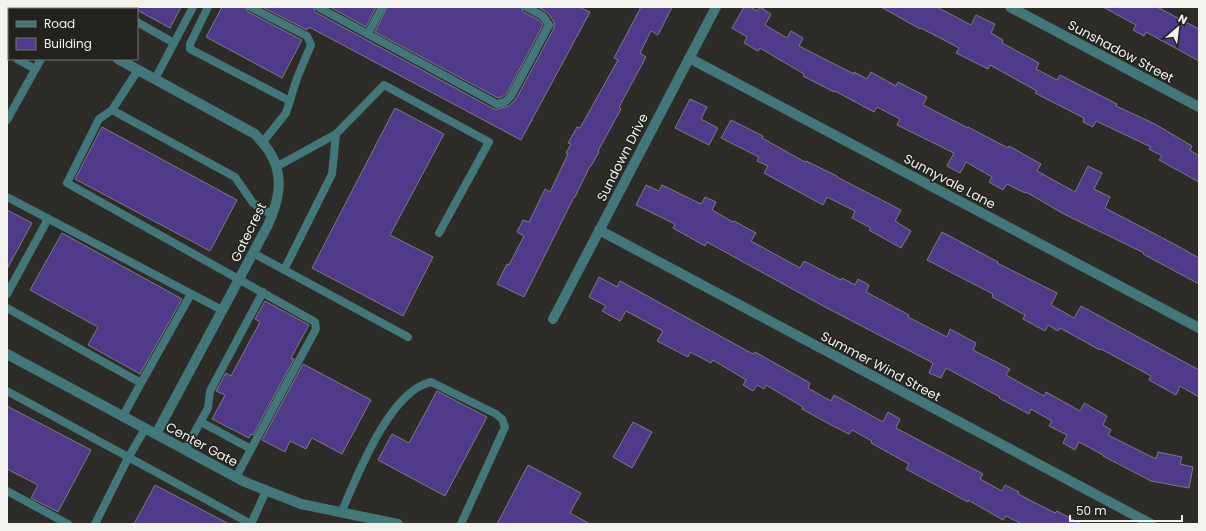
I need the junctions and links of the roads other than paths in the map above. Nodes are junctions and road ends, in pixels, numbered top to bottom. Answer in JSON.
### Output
{"nodes":[{"id":1,"x":193,"y":7,"type":"edge"},
{"id":2,"x":208,"y":7,"type":"edge"},
{"id":3,"x":250,"y":7,"type":"edge"},
{"id":4,"x":318,"y":7,"type":"edge"},
{"id":5,"x":382,"y":7,"type":"edge"},
{"id":6,"x":526,"y":7,"type":"edge"},
{"id":7,"x":716,"y":7,"type":"edge"},
{"id":8,"x":1010,"y":7,"type":"edge"},
{"id":9,"x":138,"y":23,"type":"edge"},
{"id":10,"x":368,"y":34,"type":"junction"},
{"id":11,"x":174,"y":42,"type":"junction"},
{"id":12,"x":689,"y":58,"type":"junction"},
{"id":13,"x":19,"y":60,"type":"edge"},
{"id":14,"x":40,"y":60,"type":"edge"},
{"id":15,"x":120,"y":60,"type":"edge"},
{"id":16,"x":35,"y":69,"type":"junction"},
{"id":17,"x":138,"y":70,"type":"junction"},
{"id":18,"x":155,"y":79,"type":"junction"},
{"id":19,"x":290,"y":100,"type":"junction"},
{"id":20,"x":1199,"y":108,"type":"edge"},
{"id":21,"x":112,"y":110,"type":"junction"},
{"id":22,"x":7,"y":120,"type":"edge"},
{"id":23,"x":336,"y":134,"type":"junction"},
{"id":24,"x":262,"y":143,"type":"junction"},
{"id":25,"x":276,"y":167,"type":"junction"},
{"id":26,"x":7,"y":197,"type":"edge"},
{"id":27,"x":272,"y":215,"type":"junction"},
{"id":28,"x":48,"y":218,"type":"junction"},
{"id":29,"x":599,"y":230,"type":"junction"},
{"id":30,"x":438,"y":233,"type":"dead end"},
{"id":31,"x":253,"y":253,"type":"junction"},
{"id":32,"x":284,"y":270,"type":"junction"},
{"id":33,"x":239,"y":278,"type":"junction"},
{"id":34,"x":263,"y":292,"type":"junction"},
{"id":35,"x":7,"y":294,"type":"edge"},
{"id":36,"x":191,"y":294,"type":"junction"},
{"id":37,"x":7,"y":308,"type":"edge"},
{"id":38,"x":222,"y":310,"type":"junction"},
{"id":39,"x":553,"y":319,"type":"dead end"},
{"id":40,"x":1199,"y":328,"type":"edge"},
{"id":41,"x":408,"y":337,"type":"dead end"},
{"id":42,"x":7,"y":354,"type":"edge"},
{"id":43,"x":142,"y":383,"type":"junction"},
{"id":44,"x":7,"y":391,"type":"edge"},
{"id":45,"x":123,"y":416,"type":"junction"},
{"id":46,"x":201,"y":422,"type":"junction"},
{"id":47,"x":145,"y":428,"type":"junction"},
{"id":48,"x":156,"y":434,"type":"junction"},
{"id":49,"x":251,"y":449,"type":"junction"},
{"id":50,"x":185,"y":450,"type":"junction"},
{"id":51,"x":128,"y":458,"type":"junction"},
{"id":52,"x":236,"y":477,"type":"junction"},
{"id":53,"x":7,"y":491,"type":"edge"},
{"id":54,"x":266,"y":491,"type":"junction"},
{"id":55,"x":341,"y":513,"type":"junction"},
{"id":56,"x":68,"y":524,"type":"edge"},
{"id":57,"x":95,"y":524,"type":"edge"},
{"id":58,"x":252,"y":524,"type":"edge"},
{"id":59,"x":398,"y":524,"type":"edge"},
{"id":60,"x":461,"y":524,"type":"edge"},
{"id":61,"x":1150,"y":524,"type":"edge"}],
"edges":[{"from":1,"to":11,"type":"lane"},
{"from":2,"to":19,"type":"lane"},
{"from":3,"to":19,"type":"lane"},
{"from":4,"to":10,"type":"lane"},
{"from":5,"to":10,"type":"lane"},
{"from":6,"to":10,"type":"lane"},
{"from":7,"to":12,"type":"street","name":"Sundown Drive"},
{"from":8,"to":20,"type":"street","name":"Sunshadow Street"},
{"from":9,"to":11,"type":"lane"},
{"from":11,"to":18,"type":"lane"},
{"from":12,"to":29,"type":"street","name":"Sundown Drive"},
{"from":12,"to":40,"type":"street","name":"Sunnyvale Lane"},
{"from":13,"to":16,"type":"lane"},
{"from":14,"to":16,"type":"lane"},
{"from":15,"to":17,"type":"street","name":"Gatecrest"},
{"from":16,"to":22,"type":"lane"},
{"from":17,"to":18,"type":"street","name":"Gatecrest"},
{"from":17,"to":21,"type":"lane"},
{"from":18,"to":24,"type":"street","name":"Gatecrest"},
{"from":19,"to":24,"type":"lane"},
{"from":21,"to":27,"type":"lane"},
{"from":21,"to":33,"type":"lane"},
{"from":23,"to":25,"type":"lane"},
{"from":23,"to":30,"type":"lane"},
{"from":23,"to":32,"type":"lane"},
{"from":24,"to":25,"type":"street","name":"Gatecrest"},
{"from":25,"to":27,"type":"street","name":"Gatecrest"},
{"from":26,"to":28,"type":"lane"},
{"from":27,"to":31,"type":"street","name":"Gatecrest"},
{"from":28,"to":35,"type":"lane"},
{"from":28,"to":36,"type":"lane"},
{"from":29,"to":39,"type":"street","name":"Sundown Drive"},
{"from":29,"to":61,"type":"street","name":"Summer Wind Street"},
{"from":31,"to":32,"type":"lane"},
{"from":31,"to":33,"type":"street","name":"Gatecrest"},
{"from":32,"to":41,"type":"lane"},
{"from":33,"to":34,"type":"lane"},
{"from":33,"to":38,"type":"street","name":"Gatecrest"},
{"from":34,"to":46,"type":"lane"},
{"from":34,"to":49,"type":"lane"},
{"from":36,"to":38,"type":"lane"},
{"from":36,"to":43,"type":"lane"},
{"from":37,"to":43,"type":"lane"},
{"from":38,"to":48,"type":"street","name":"Gatecrest"},
{"from":42,"to":45,"type":"street","name":"Center Gate"},
{"from":43,"to":45,"type":"lane"},
{"from":44,"to":51,"type":"lane"},
{"from":45,"to":47,"type":"street","name":"Center Gate"},
{"from":46,"to":49,"type":"lane"},
{"from":46,"to":50,"type":"lane"},
{"from":47,"to":48,"type":"street","name":"Center Gate"},
{"from":47,"to":51,"type":"lane"},
{"from":48,"to":50,"type":"street","name":"Center Gate"},
{"from":49,"to":52,"type":"lane"},
{"from":50,"to":52,"type":"street","name":"Center Gate"},
{"from":51,"to":57,"type":"lane"},
{"from":51,"to":58,"type":"lane"},
{"from":52,"to":54,"type":"street","name":"Center Gate"},
{"from":53,"to":56,"type":"lane"},
{"from":54,"to":55,"type":"street","name":"Center Gate"},
{"from":54,"to":58,"type":"lane"},
{"from":55,"to":59,"type":"street","name":"Center Gate"},
{"from":55,"to":60,"type":"lane"}]}
